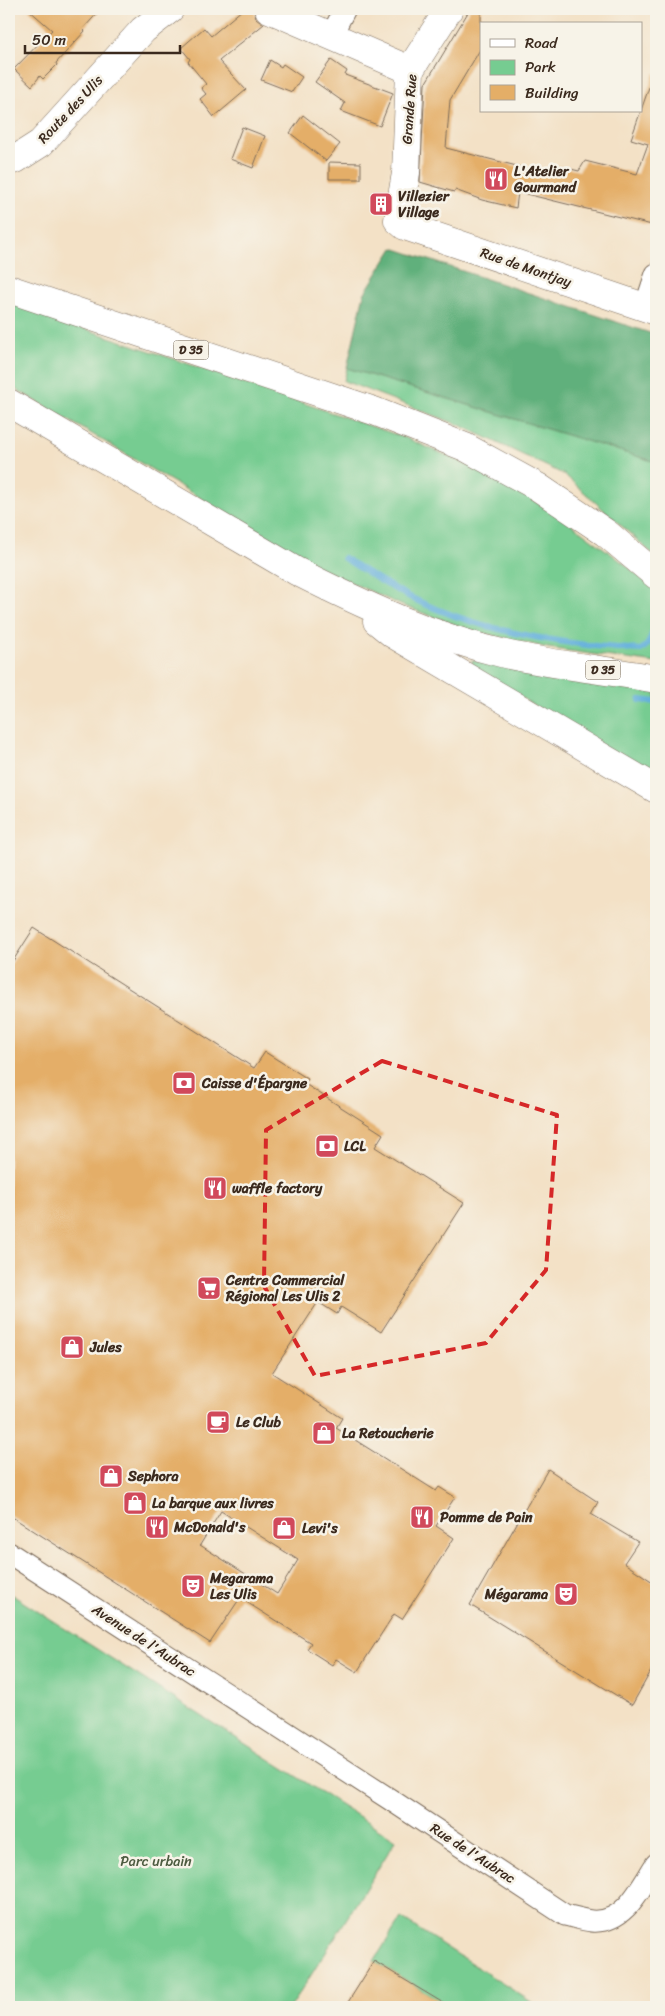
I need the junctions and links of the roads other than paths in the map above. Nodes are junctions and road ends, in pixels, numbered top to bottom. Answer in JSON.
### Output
{"nodes":[{"id":1,"x":170,"y":9,"type":"edge"},
{"id":2,"x":269,"y":9,"type":"edge"},
{"id":3,"x":345,"y":9,"type":"edge"},
{"id":4,"x":449,"y":9,"type":"edge"},
{"id":5,"x":331,"y":36,"type":"junction"},
{"id":6,"x":410,"y":70,"type":"junction"},
{"id":7,"x":9,"y":161,"type":"edge"},
{"id":8,"x":398,"y":220,"type":"joint"},
{"id":9,"x":656,"y":274,"type":"edge"},
{"id":10,"x":9,"y":289,"type":"edge"},
{"id":11,"x":651,"y":309,"type":"edge"},
{"id":12,"x":9,"y":403,"type":"edge"},
{"id":13,"x":656,"y":576,"type":"edge"},
{"id":14,"x":342,"y":594,"type":"junction"},
{"id":15,"x":656,"y":679,"type":"edge"},
{"id":16,"x":656,"y":789,"type":"edge"},
{"id":17,"x":9,"y":1553,"type":"edge"},
{"id":18,"x":280,"y":1728,"type":"joint"},
{"id":19,"x":656,"y":1864,"type":"edge"}],
"edges":[{"from":1,"to":7,"type":"main road","name":"Route des Ulis"},
{"from":2,"to":5,"type":"main road"},
{"from":3,"to":5,"type":"street"},
{"from":4,"to":6,"type":"main road","name":"Grande Rue"},
{"from":5,"to":6,"type":"main road"},
{"from":6,"to":8,"type":"main road","name":"Grande Rue"},
{"from":8,"to":11,"type":"main road","name":"Rue de Montjay"},
{"from":9,"to":11,"type":"street"},
{"from":10,"to":13,"type":"main road","number":"D 35"},
{"from":12,"to":14,"type":"main road","number":"D 35"},
{"from":14,"to":15,"type":"main road","number":"D 35"},
{"from":14,"to":16,"type":"main road"},
{"from":17,"to":18,"type":"street","name":"Avenue de l'Aubrac"},
{"from":18,"to":19,"type":"street","name":"Rue de l'Aubrac"}]}
